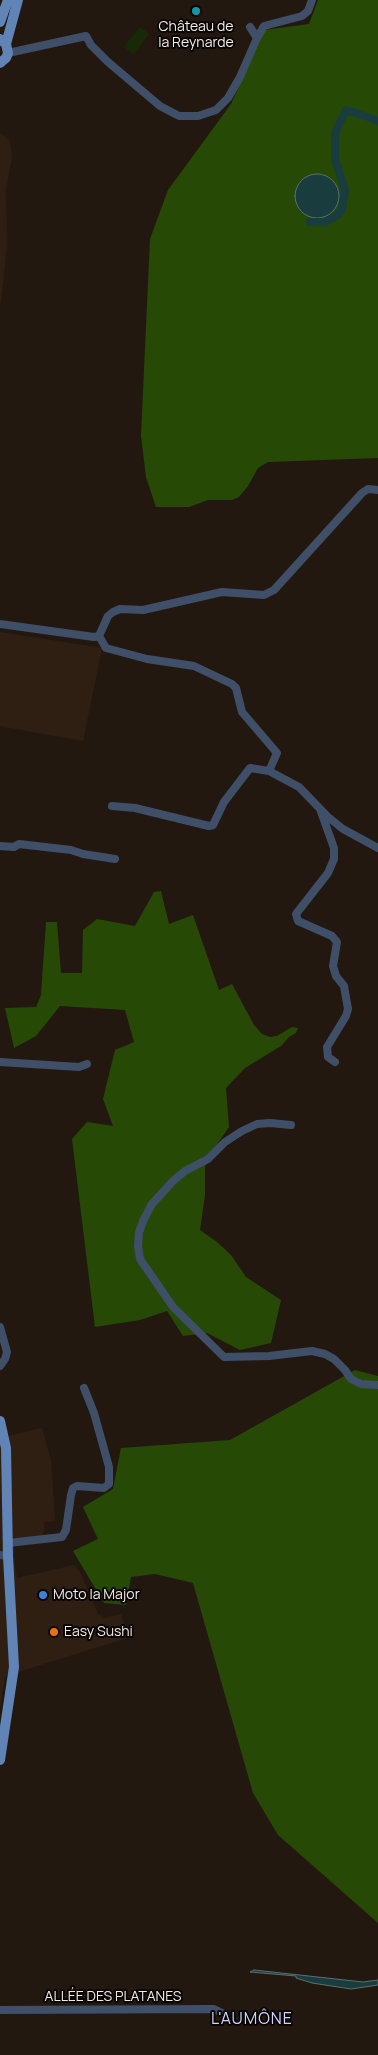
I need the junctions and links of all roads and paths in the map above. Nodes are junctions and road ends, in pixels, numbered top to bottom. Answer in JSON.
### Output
{"nodes":[{"id":1,"x":8,"y":0,"type":"edge"},
{"id":2,"x":18,"y":0,"type":"edge"},
{"id":3,"x":312,"y":0,"type":"edge"},
{"id":4,"x":0,"y":22,"type":"edge"},
{"id":5,"x":250,"y":27,"type":"dead end"},
{"id":6,"x":257,"y":38,"type":"junction"},
{"id":7,"x":5,"y":45,"type":"edge"},
{"id":8,"x":0,"y":63,"type":"edge"},
{"id":9,"x":378,"y":490,"type":"edge"},
{"id":10,"x":0,"y":624,"type":"edge"},
{"id":11,"x":99,"y":636,"type":"junction"},
{"id":12,"x":269,"y":771,"type":"junction"},
{"id":13,"x":112,"y":806,"type":"dead end"},
{"id":14,"x":319,"y":807,"type":"junction"},
{"id":15,"x":0,"y":846,"type":"edge"},
{"id":16,"x":378,"y":848,"type":"edge"},
{"id":17,"x":115,"y":859,"type":"dead end"},
{"id":18,"x":0,"y":1062,"type":"edge"},
{"id":19,"x":336,"y":1062,"type":"dead end"},
{"id":20,"x":87,"y":1064,"type":"dead end"},
{"id":21,"x":291,"y":1125,"type":"dead end"},
{"id":22,"x":0,"y":1327,"type":"edge"},
{"id":23,"x":0,"y":1366,"type":"edge"},
{"id":24,"x":378,"y":1385,"type":"edge"},
{"id":25,"x":84,"y":1388,"type":"dead end"},
{"id":26,"x":0,"y":1421,"type":"edge"},
{"id":27,"x":8,"y":1543,"type":"junction"},
{"id":28,"x":4,"y":1556,"type":"edge"},
{"id":29,"x":0,"y":1760,"type":"edge"},
{"id":30,"x":0,"y":2010,"type":"edge"},
{"id":31,"x":224,"y":2014,"type":"dead end"}],
"edges":[{"from":1,"to":4,"type":"main road"},
{"from":2,"to":7,"type":"main road"},
{"from":3,"to":6,"type":"street"},
{"from":5,"to":6,"type":"street"},
{"from":6,"to":7,"type":"street"},
{"from":7,"to":8,"type":"main road"},
{"from":9,"to":11,"type":"street"},
{"from":10,"to":11,"type":"street"},
{"from":11,"to":12,"type":"street"},
{"from":12,"to":13,"type":"street"},
{"from":12,"to":14,"type":"street"},
{"from":14,"to":16,"type":"street"},
{"from":14,"to":19,"type":"street"},
{"from":15,"to":17,"type":"street"},
{"from":18,"to":20,"type":"street"},
{"from":21,"to":24,"type":"street"},
{"from":22,"to":23,"type":"street"},
{"from":25,"to":27,"type":"street"},
{"from":26,"to":27,"type":"main road"},
{"from":27,"to":28,"type":"main road"},
{"from":28,"to":29,"type":"main road"},
{"from":30,"to":31,"type":"street","name":"ALLÉE DES PLATANES"}]}
